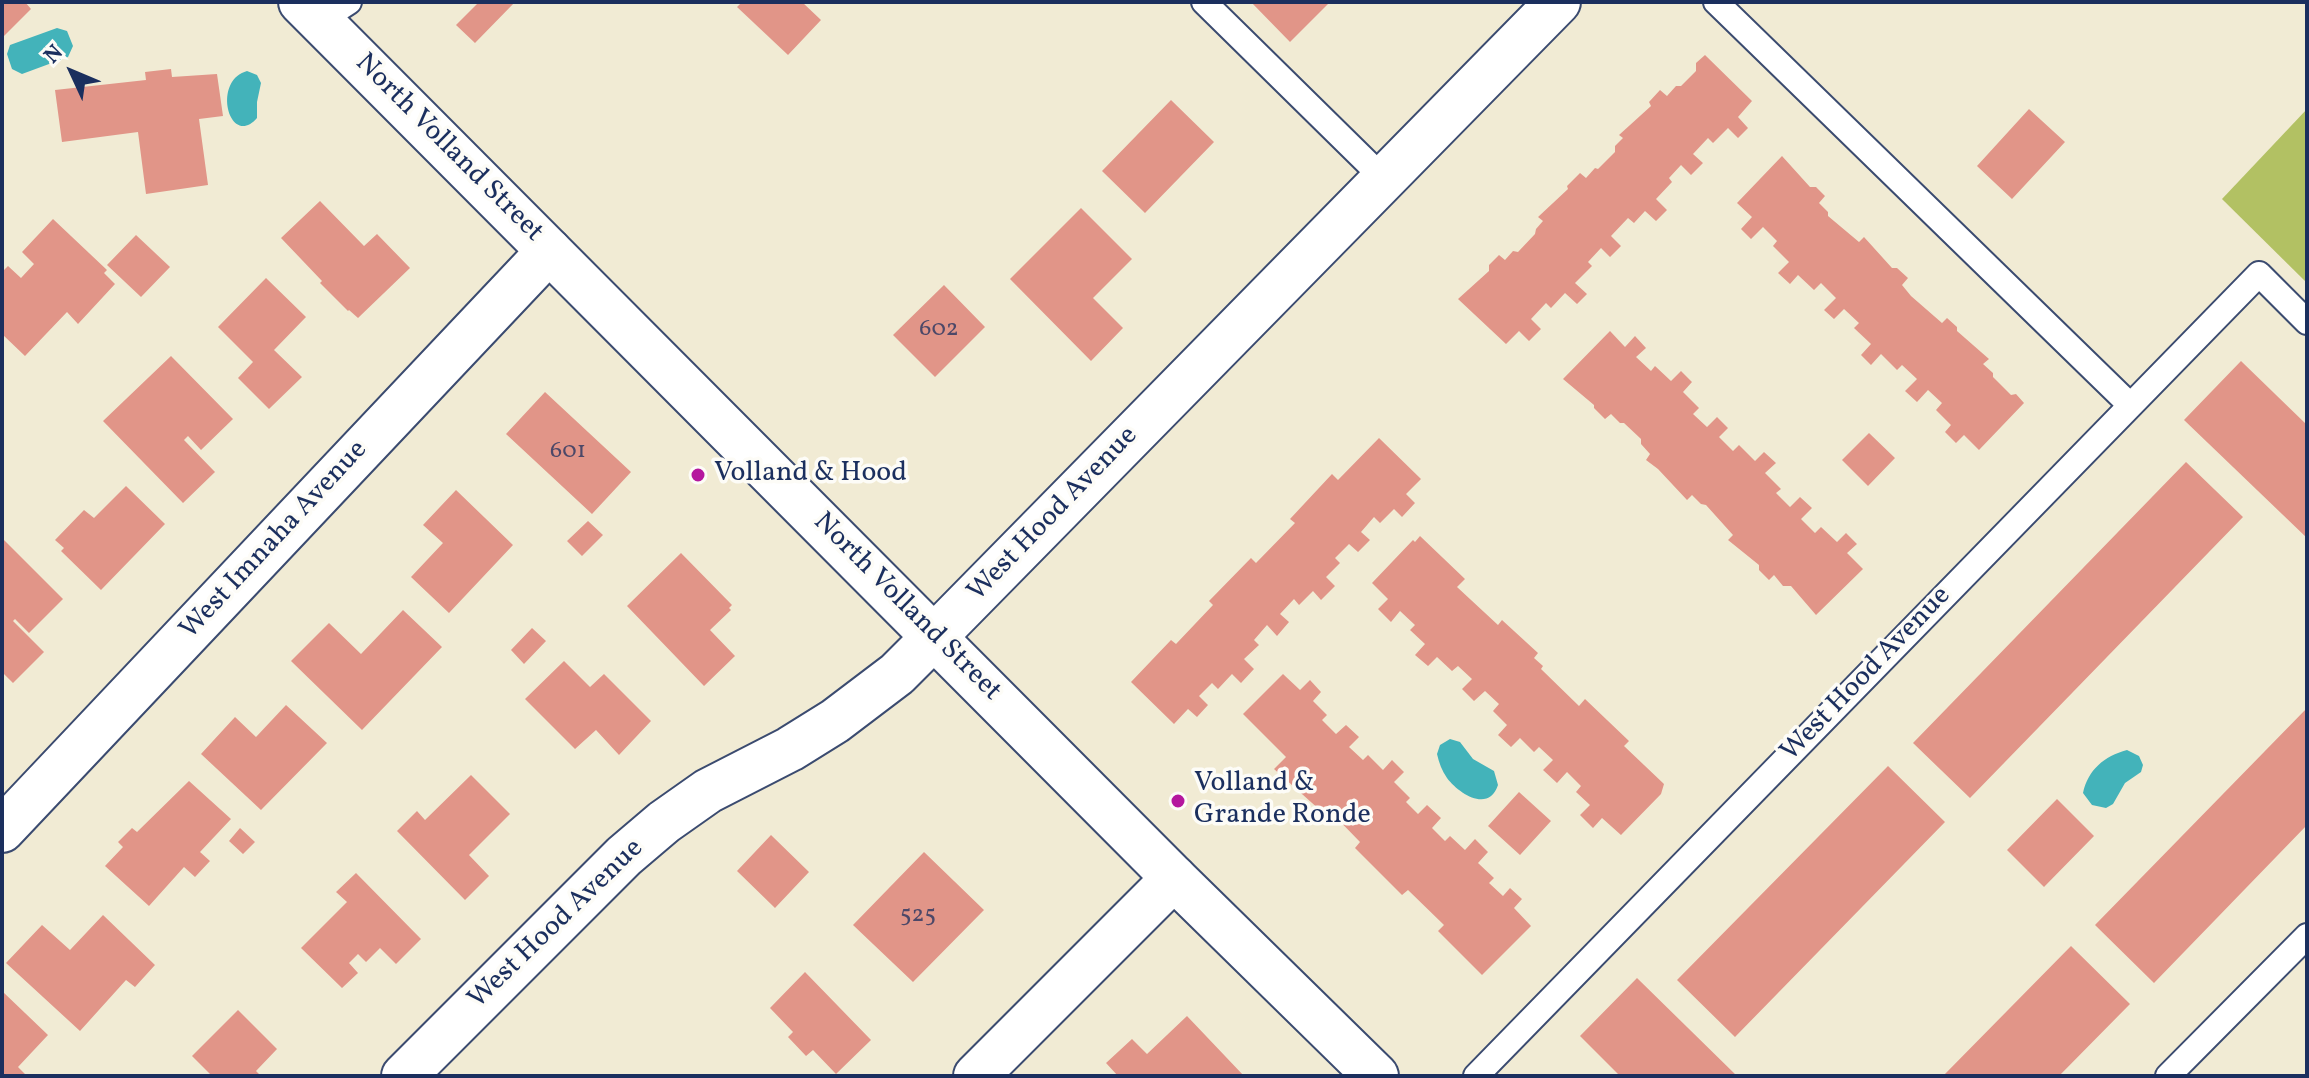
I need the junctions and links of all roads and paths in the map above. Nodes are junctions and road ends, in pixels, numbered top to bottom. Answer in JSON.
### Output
{"nodes":[{"id":1,"x":1204,"y":2,"type":"edge"},
{"id":2,"x":1558,"y":2,"type":"edge"},
{"id":3,"x":1716,"y":2,"type":"edge"},
{"id":4,"x":323,"y":8,"type":"edge"},
{"id":5,"x":1384,"y":179,"type":"junction"},
{"id":6,"x":549,"y":251,"type":"junction"},
{"id":7,"x":2307,"y":322,"type":"edge"},
{"id":8,"x":2130,"y":405,"type":"junction"},
{"id":9,"x":935,"y":636,"type":"junction"},
{"id":10,"x":2,"y":830,"type":"edge"},
{"id":11,"x":1174,"y":878,"type":"junction"},
{"id":12,"x":2307,"y":936,"type":"edge"},
{"id":13,"x":404,"y":1076,"type":"edge"},
{"id":14,"x":976,"y":1076,"type":"edge"},
{"id":15,"x":1376,"y":1076,"type":"edge"},
{"id":16,"x":1476,"y":1076,"type":"edge"},
{"id":17,"x":2168,"y":1076,"type":"edge"}],
"edges":[{"from":1,"to":5,"type":"lane"},
{"from":2,"to":5,"type":"street","name":"West Hood Avenue"},
{"from":3,"to":8,"type":"lane"},
{"from":4,"to":6,"type":"street","name":"North Volland Street"},
{"from":5,"to":9,"type":"street","name":"West Hood Avenue"},
{"from":6,"to":9,"type":"street","name":"North Volland Street"},
{"from":6,"to":10,"type":"street","name":"West Imnaha Avenue"},
{"from":7,"to":8,"type":"lane","name":"West Hood Avenue"},
{"from":8,"to":16,"type":"lane","name":"West Hood Avenue"},
{"from":9,"to":11,"type":"street","name":"North Volland Street"},
{"from":9,"to":13,"type":"street","name":"West Hood Avenue"},
{"from":11,"to":14,"type":"street"},
{"from":11,"to":15,"type":"street","name":"North Volland Street"},
{"from":12,"to":17,"type":"lane"}]}
